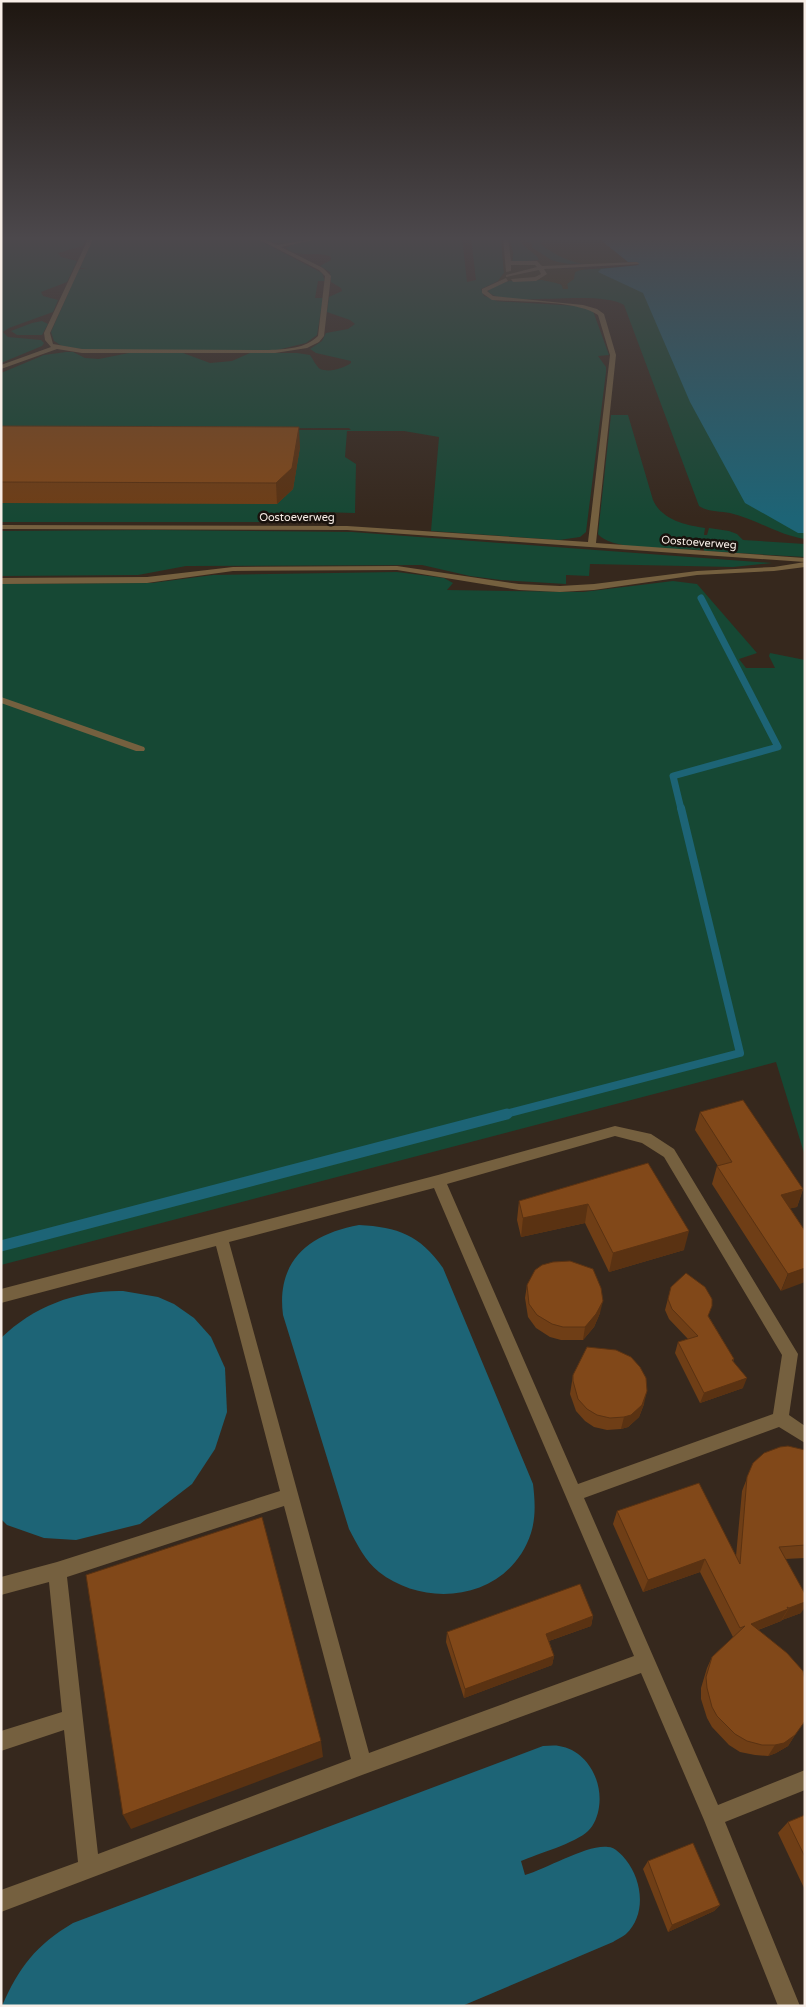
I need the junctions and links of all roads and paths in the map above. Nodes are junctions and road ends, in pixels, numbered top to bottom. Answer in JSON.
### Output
{"nodes":[{"id":1,"x":49,"y":331,"type":"edge"},
{"id":2,"x":322,"y":331,"type":"edge"},
{"id":3,"x":606,"y":331,"type":"edge"},
{"id":4,"x":56,"y":347,"type":"junction"},
{"id":5,"x":1,"y":367,"type":"edge"},
{"id":6,"x":1,"y":527,"type":"edge"},
{"id":7,"x":592,"y":546,"type":"junction"},
{"id":8,"x":805,"y":560,"type":"edge"},
{"id":9,"x":805,"y":564,"type":"edge"},
{"id":10,"x":1,"y":581,"type":"edge"},
{"id":11,"x":1,"y":700,"type":"edge"},
{"id":12,"x":140,"y":749,"type":"dead end"},
{"id":13,"x":438,"y":1181,"type":"junction"},
{"id":14,"x":221,"y":1238,"type":"junction"},
{"id":15,"x":1,"y":1296,"type":"edge"},
{"id":16,"x":780,"y":1419,"type":"junction"},
{"id":17,"x":805,"y":1435,"type":"edge"},
{"id":18,"x":573,"y":1494,"type":"junction"},
{"id":19,"x":290,"y":1496,"type":"junction"},
{"id":20,"x":57,"y":1571,"type":"junction"},
{"id":21,"x":1,"y":1586,"type":"edge"},
{"id":22,"x":645,"y":1662,"type":"junction"},
{"id":23,"x":73,"y":1718,"type":"junction"},
{"id":24,"x":1,"y":1741,"type":"edge"},
{"id":25,"x":362,"y":1765,"type":"junction"},
{"id":26,"x":805,"y":1780,"type":"edge"},
{"id":27,"x":712,"y":1817,"type":"junction"},
{"id":28,"x":89,"y":1868,"type":"junction"},
{"id":29,"x":1,"y":1901,"type":"edge"},
{"id":30,"x":789,"y":2006,"type":"edge"}],
"edges":[{"from":1,"to":4,"type":"street"},
{"from":2,"to":4,"type":"street"},
{"from":3,"to":7,"type":"street"},
{"from":4,"to":5,"type":"street"},
{"from":6,"to":7,"type":"street","name":"Oostoeverweg"},
{"from":7,"to":8,"type":"street","name":"Oostoeverweg"},
{"from":9,"to":10,"type":"street"},
{"from":11,"to":12,"type":"street"},
{"from":13,"to":14,"type":"street"},
{"from":13,"to":16,"type":"street"},
{"from":13,"to":18,"type":"street"},
{"from":14,"to":15,"type":"street"},
{"from":14,"to":19,"type":"street"},
{"from":16,"to":17,"type":"street"},
{"from":16,"to":18,"type":"street"},
{"from":18,"to":22,"type":"street"},
{"from":19,"to":20,"type":"street"},
{"from":19,"to":25,"type":"street"},
{"from":20,"to":21,"type":"street"},
{"from":20,"to":23,"type":"street"},
{"from":22,"to":25,"type":"street"},
{"from":22,"to":27,"type":"street"},
{"from":23,"to":24,"type":"street"},
{"from":23,"to":28,"type":"street"},
{"from":25,"to":28,"type":"street"},
{"from":26,"to":27,"type":"street"},
{"from":27,"to":30,"type":"street"},
{"from":28,"to":29,"type":"street"}]}
